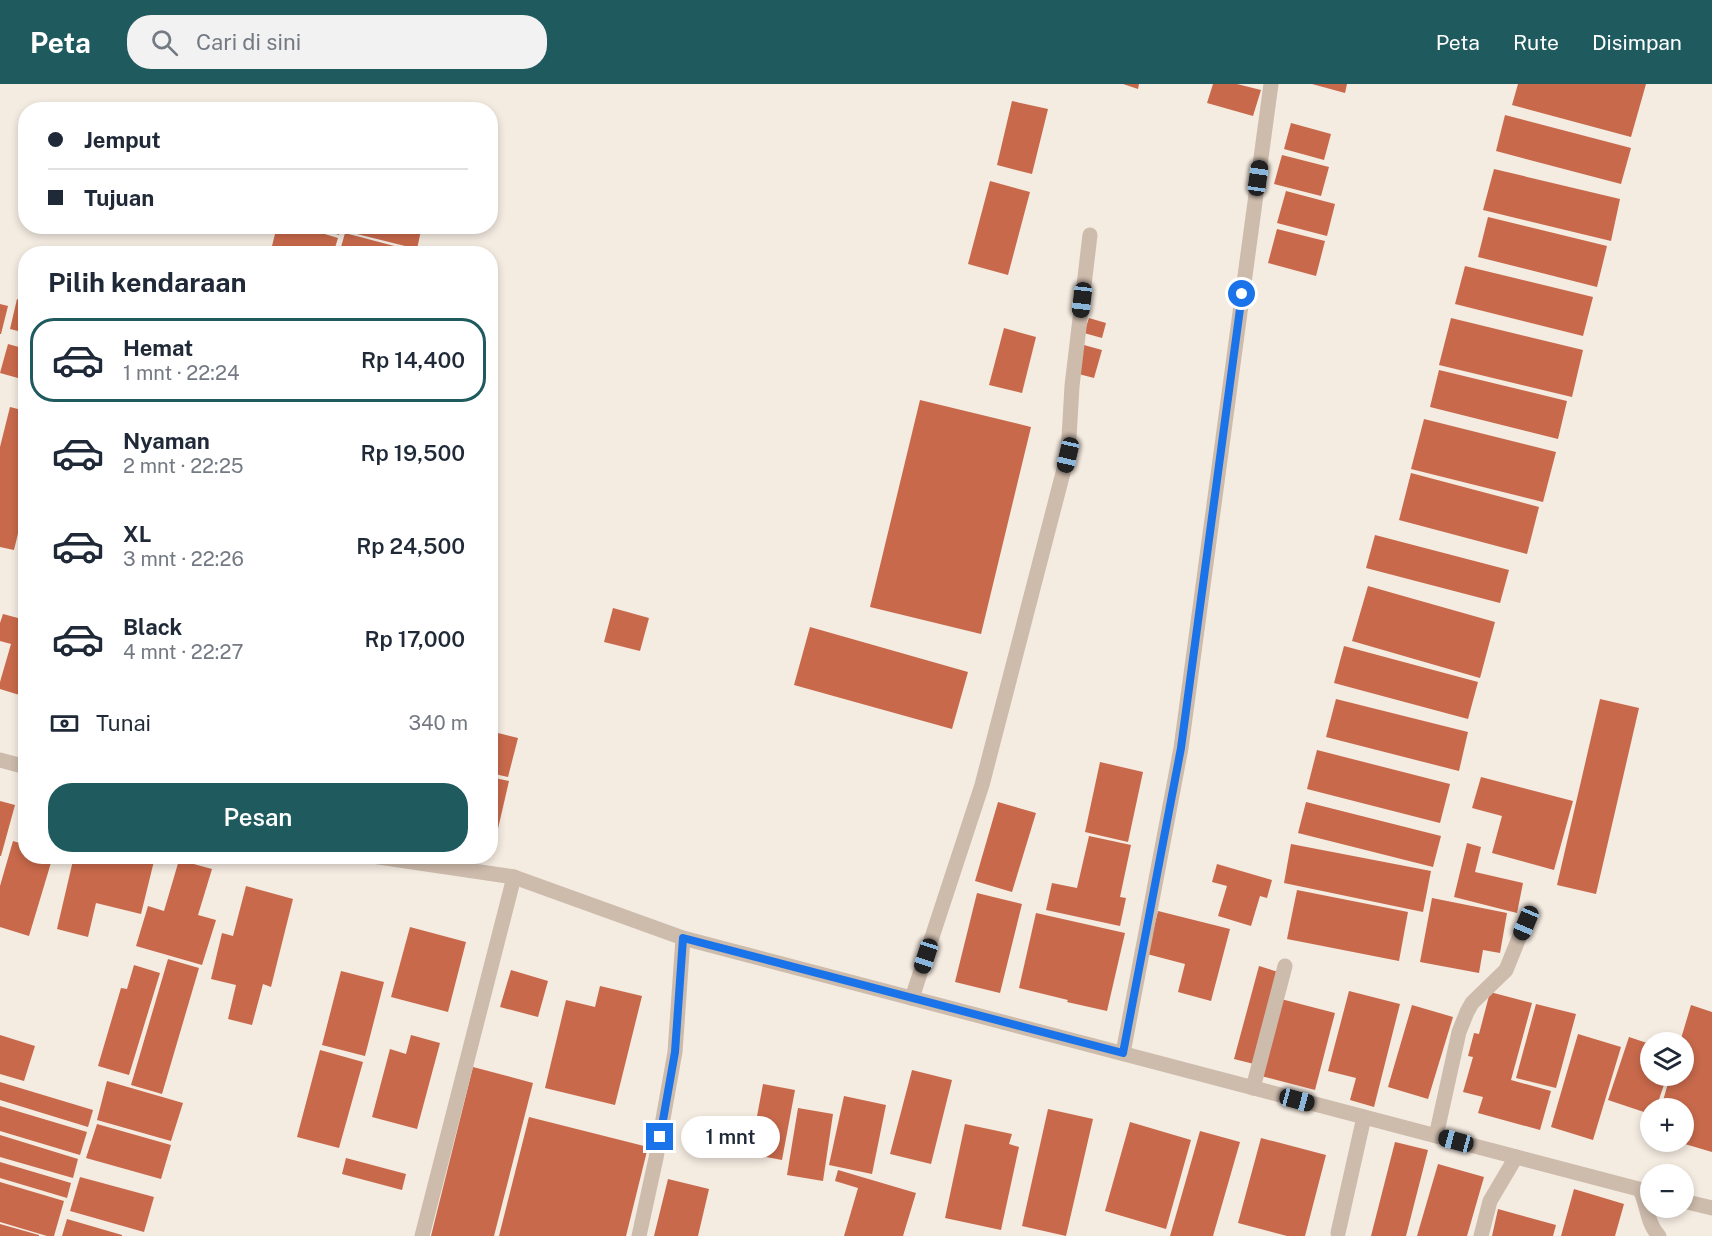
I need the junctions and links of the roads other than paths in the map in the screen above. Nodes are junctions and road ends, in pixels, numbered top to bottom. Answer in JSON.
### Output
{"nodes":[{"id":1,"x":1271,"y":84,"type":"edge"},
{"id":2,"x":1090,"y":235,"type":"dead end"},
{"id":3,"x":0,"y":760,"type":"edge"},
{"id":4,"x":18,"y":765,"type":"edge"},
{"id":5,"x":426,"y":864,"type":"edge"},
{"id":6,"x":514,"y":877,"type":"junction"},
{"id":7,"x":1526,"y":923,"type":"dead end"},
{"id":8,"x":683,"y":938,"type":"junction"},
{"id":9,"x":1285,"y":966,"type":"dead end"},
{"id":10,"x":912,"y":998,"type":"junction"},
{"id":11,"x":1123,"y":1053,"type":"junction"},
{"id":12,"x":1253,"y":1088,"type":"junction"},
{"id":13,"x":1364,"y":1117,"type":"junction"},
{"id":14,"x":1436,"y":1136,"type":"junction"},
{"id":15,"x":1516,"y":1157,"type":"junction"},
{"id":16,"x":1640,"y":1190,"type":"edge"},
{"id":17,"x":1694,"y":1204,"type":"edge"},
{"id":18,"x":1712,"y":1208,"type":"edge"},
{"id":19,"x":1649,"y":1218,"type":"edge"},
{"id":20,"x":1338,"y":1233,"type":"dead end"},
{"id":21,"x":422,"y":1236,"type":"edge"},
{"id":22,"x":639,"y":1236,"type":"edge"},
{"id":23,"x":1481,"y":1236,"type":"edge"},
{"id":24,"x":1659,"y":1236,"type":"edge"}],
"edges":[{"from":1,"to":11,"type":"street"},
{"from":2,"to":10,"type":"street"},
{"from":3,"to":4,"type":"street"},
{"from":5,"to":6,"type":"street"},
{"from":6,"to":8,"type":"street"},
{"from":6,"to":21,"type":"street"},
{"from":7,"to":14,"type":"street"},
{"from":8,"to":10,"type":"street"},
{"from":8,"to":22,"type":"street"},
{"from":9,"to":12,"type":"street"},
{"from":10,"to":11,"type":"street"},
{"from":11,"to":12,"type":"street"},
{"from":12,"to":13,"type":"street"},
{"from":13,"to":14,"type":"street"},
{"from":13,"to":20,"type":"street"},
{"from":14,"to":15,"type":"street"},
{"from":15,"to":16,"type":"street"},
{"from":15,"to":23,"type":"street"},
{"from":17,"to":18,"type":"street"},
{"from":19,"to":24,"type":"street"}]}
